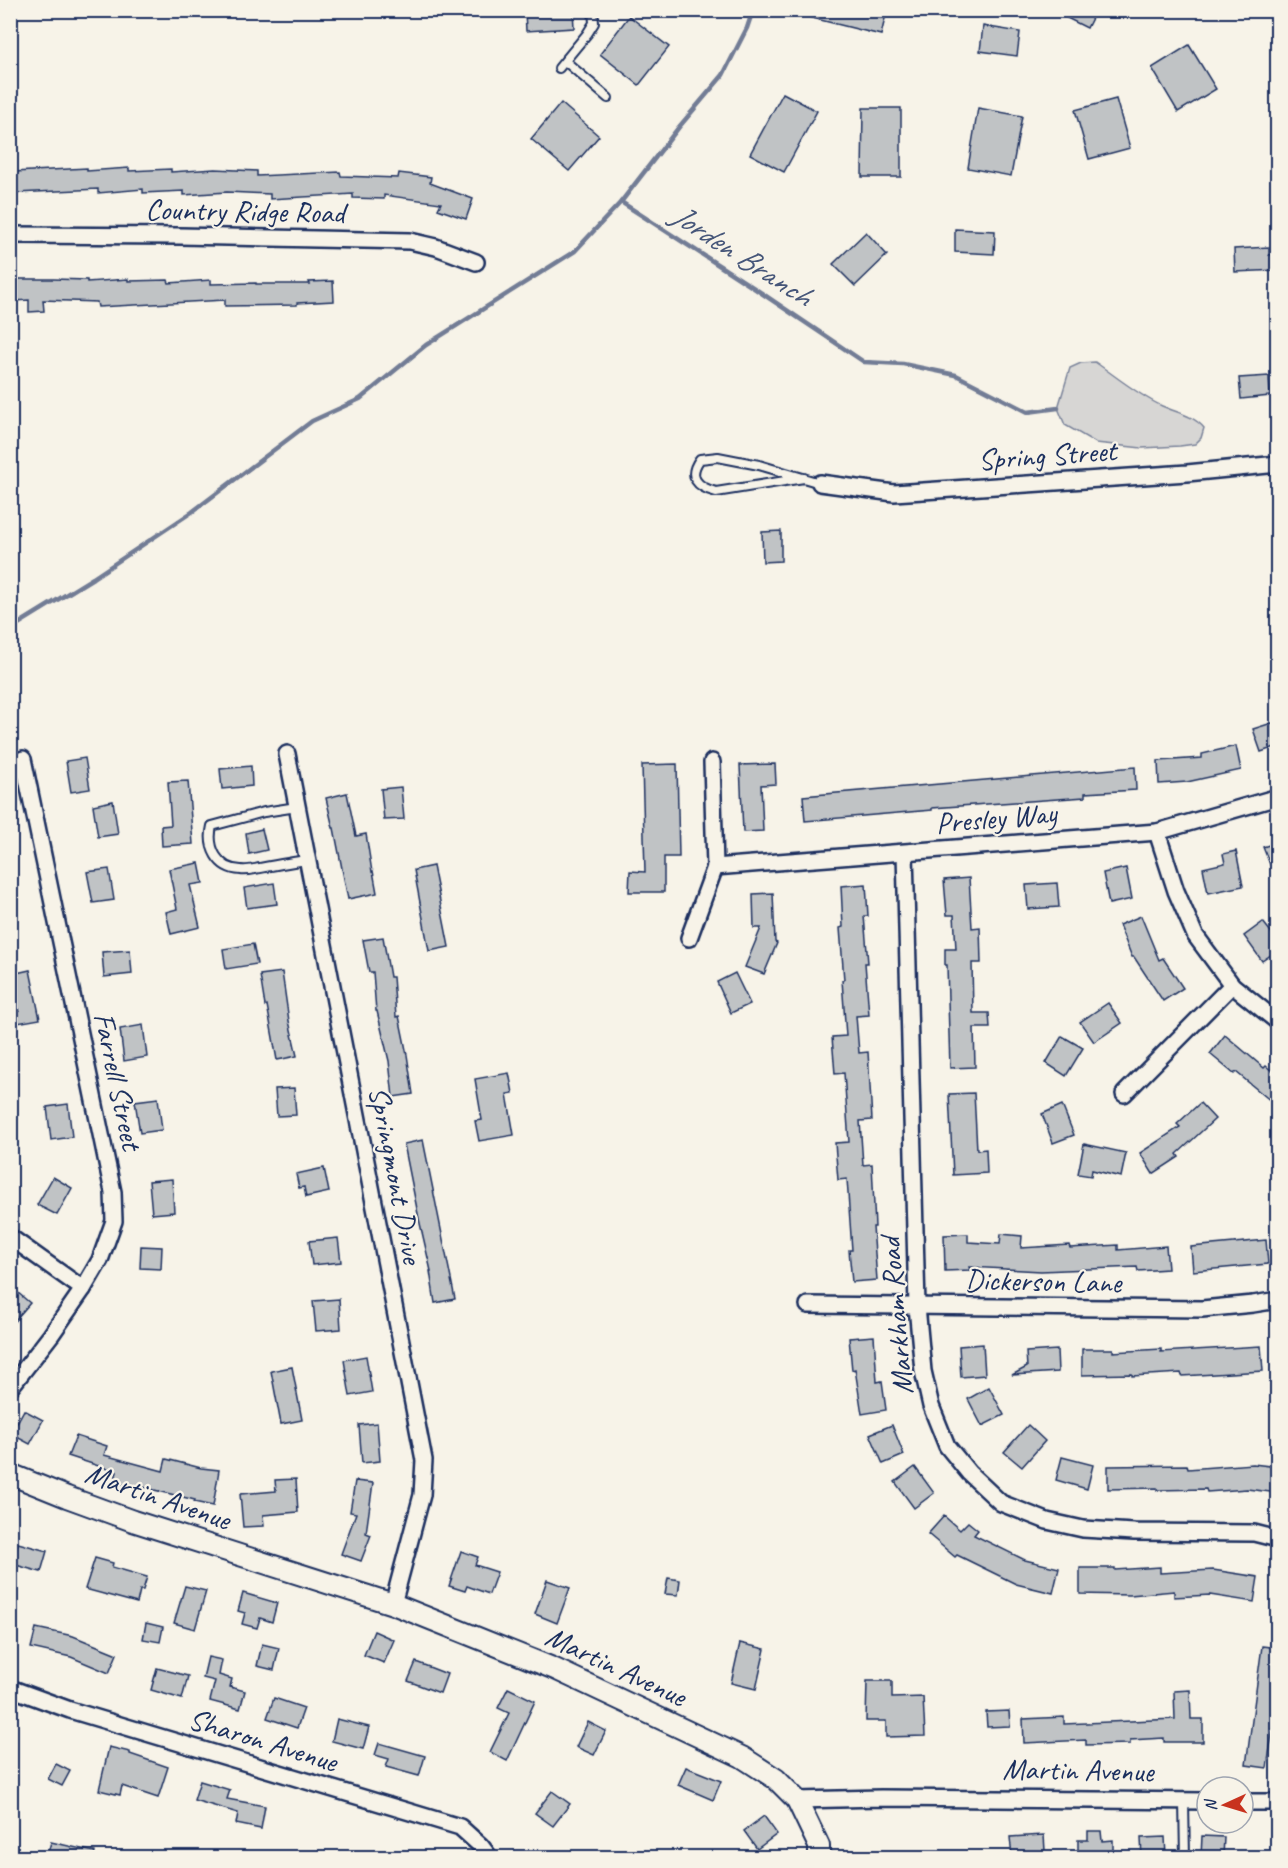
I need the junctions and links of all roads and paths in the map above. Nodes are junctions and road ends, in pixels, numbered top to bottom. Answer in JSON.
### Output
{"nodes":[{"id":1,"x":593,"y":10,"type":"edge"},
{"id":2,"x":565,"y":61,"type":"junction"},
{"id":3,"x":559,"y":68,"type":"dead end"},
{"id":4,"x":608,"y":98,"type":"dead end"},
{"id":5,"x":10,"y":235,"type":"edge"},
{"id":6,"x":476,"y":262,"type":"dead end"},
{"id":7,"x":1278,"y":464,"type":"edge"},
{"id":8,"x":804,"y":478,"type":"junction"},
{"id":9,"x":820,"y":483,"type":"joint"},
{"id":10,"x":287,"y":754,"type":"dead end"},
{"id":11,"x":23,"y":759,"type":"dead end"},
{"id":12,"x":712,"y":762,"type":"dead end"},
{"id":13,"x":1278,"y":797,"type":"edge"},
{"id":14,"x":297,"y":807,"type":"junction"},
{"id":15,"x":1157,"y":832,"type":"junction"},
{"id":16,"x":905,"y":853,"type":"junction"},
{"id":17,"x":307,"y":860,"type":"junction"},
{"id":18,"x":714,"y":867,"type":"junction"},
{"id":19,"x":688,"y":938,"type":"dead end"},
{"id":20,"x":1232,"y":985,"type":"junction"},
{"id":21,"x":1278,"y":1022,"type":"edge"},
{"id":22,"x":1124,"y":1094,"type":"dead end"},
{"id":23,"x":10,"y":1237,"type":"edge"},
{"id":24,"x":83,"y":1288,"type":"junction"},
{"id":25,"x":1278,"y":1300,"type":"edge"},
{"id":26,"x":808,"y":1305,"type":"dead end"},
{"id":27,"x":917,"y":1306,"type":"junction"},
{"id":28,"x":10,"y":1388,"type":"edge"},
{"id":29,"x":10,"y":1474,"type":"edge"},
{"id":30,"x":1278,"y":1539,"type":"edge"},
{"id":31,"x":393,"y":1604,"type":"junction"},
{"id":32,"x":10,"y":1688,"type":"edge"},
{"id":33,"x":797,"y":1800,"type":"junction"},
{"id":34,"x":1184,"y":1801,"type":"junction"},
{"id":35,"x":1195,"y":1801,"type":"edge"},
{"id":36,"x":1255,"y":1802,"type":"edge"},
{"id":37,"x":1278,"y":1802,"type":"edge"},
{"id":38,"x":490,"y":1857,"type":"edge"},
{"id":39,"x":819,"y":1857,"type":"edge"},
{"id":40,"x":1185,"y":1857,"type":"edge"}],
"edges":[{"from":1,"to":2,"type":"lane"},
{"from":2,"to":3,"type":"lane"},
{"from":2,"to":4,"type":"lane"},
{"from":5,"to":6,"type":"street","name":"Country Ridge Road"},
{"from":7,"to":9,"type":"street","name":"Spring Street"},
{"from":8,"to":8,"type":"lane"},
{"from":8,"to":9,"type":"lane"},
{"from":10,"to":14,"type":"street","name":"Springmont Drive"},
{"from":11,"to":24,"type":"street","name":"Farrell Street"},
{"from":12,"to":18,"type":"street"},
{"from":13,"to":15,"type":"street","name":"Presley Way"},
{"from":14,"to":17,"type":"street","name":"Springmont Drive"},
{"from":14,"to":17,"type":"lane"},
{"from":15,"to":16,"type":"street","name":"Presley Way"},
{"from":15,"to":20,"type":"street"},
{"from":16,"to":18,"type":"street","name":"Presley Way"},
{"from":16,"to":27,"type":"street","name":"Markham Road"},
{"from":17,"to":31,"type":"street","name":"Springmont Drive"},
{"from":18,"to":19,"type":"street"},
{"from":20,"to":21,"type":"street"},
{"from":20,"to":22,"type":"street"},
{"from":23,"to":24,"type":"street"},
{"from":24,"to":28,"type":"street","name":"Farrell Street"},
{"from":25,"to":27,"type":"street","name":"Dickerson Lane"},
{"from":26,"to":27,"type":"street","name":"Dickerson Lane"},
{"from":27,"to":30,"type":"street","name":"Markham Road"},
{"from":29,"to":31,"type":"street","name":"Martin Avenue"},
{"from":31,"to":33,"type":"street","name":"Martin Avenue"},
{"from":32,"to":38,"type":"street","name":"Sharon Avenue"},
{"from":33,"to":34,"type":"street","name":"Martin Avenue"},
{"from":33,"to":39,"type":"street"},
{"from":34,"to":35,"type":"street","name":"Martin Avenue"},
{"from":34,"to":40,"type":"lane"},
{"from":36,"to":37,"type":"street"}]}
